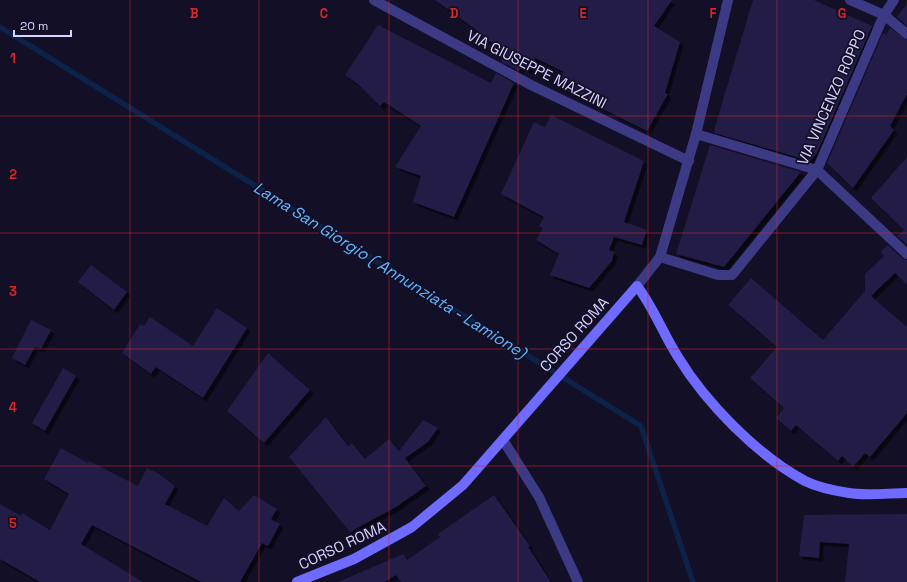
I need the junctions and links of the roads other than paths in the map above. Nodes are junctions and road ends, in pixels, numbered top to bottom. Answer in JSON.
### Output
{"nodes":[{"id":1,"x":728,"y":0,"type":"edge"},
{"id":2,"x":850,"y":0,"type":"edge"},
{"id":3,"x":894,"y":0,"type":"edge"},
{"id":4,"x":377,"y":1,"type":"edge"},
{"id":5,"x":884,"y":16,"type":"junction"},
{"id":6,"x":907,"y":34,"type":"edge"},
{"id":7,"x":696,"y":134,"type":"junction"},
{"id":8,"x":689,"y":161,"type":"junction"},
{"id":9,"x":817,"y":170,"type":"junction"},
{"id":10,"x":907,"y":254,"type":"edge"},
{"id":11,"x":660,"y":257,"type":"junction"},
{"id":12,"x":637,"y":286,"type":"junction"},
{"id":13,"x":503,"y":440,"type":"junction"},
{"id":14,"x":907,"y":493,"type":"edge"},
{"id":15,"x":297,"y":582,"type":"edge"},
{"id":16,"x":578,"y":582,"type":"edge"}],
"edges":[{"from":1,"to":7,"type":"street","name":"CORSO ROMA"},
{"from":2,"to":5,"type":"street"},
{"from":3,"to":5,"type":"street","name":"VIA VINCENZO ROPPO"},
{"from":4,"to":8,"type":"street","name":"VIA GIUSEPPE MAZZINI"},
{"from":5,"to":6,"type":"street"},
{"from":5,"to":9,"type":"street","name":"VIA VINCENZO ROPPO"},
{"from":7,"to":8,"type":"street","name":"CORSO ROMA"},
{"from":7,"to":9,"type":"street"},
{"from":8,"to":11,"type":"street","name":"CORSO ROMA"},
{"from":9,"to":10,"type":"street"},
{"from":9,"to":11,"type":"street","name":"VIA VINCENZO ROPPO"},
{"from":11,"to":12,"type":"street","name":"CORSO ROMA"},
{"from":12,"to":13,"type":"main road","name":"CORSO ROMA"},
{"from":12,"to":14,"type":"main road"},
{"from":13,"to":15,"type":"main road","name":"CORSO ROMA"},
{"from":13,"to":16,"type":"street"}]}
